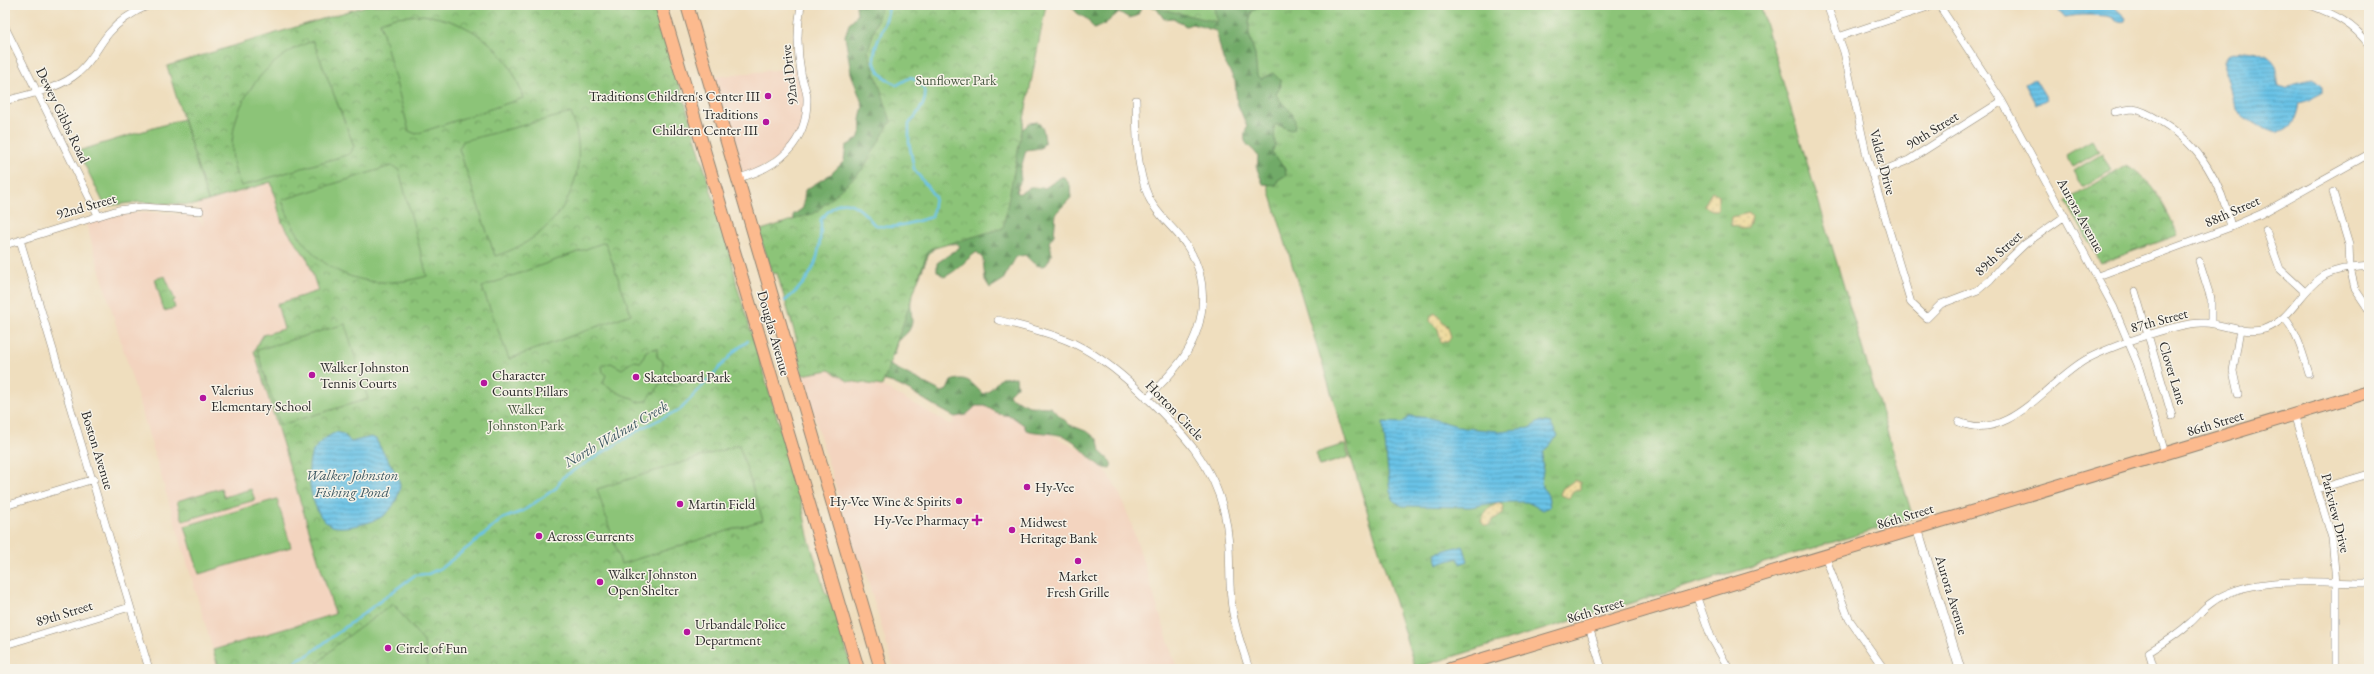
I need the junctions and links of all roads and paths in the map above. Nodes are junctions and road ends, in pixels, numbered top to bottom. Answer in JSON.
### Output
{"nodes":[{"id":1,"x":149,"y":5,"type":"edge"},
{"id":2,"x":661,"y":5,"type":"edge"},
{"id":3,"x":687,"y":5,"type":"edge"},
{"id":4,"x":801,"y":5,"type":"edge"},
{"id":5,"x":1827,"y":5,"type":"edge"},
{"id":6,"x":1934,"y":5,"type":"edge"},
{"id":7,"x":1939,"y":5,"type":"edge"},
{"id":8,"x":2310,"y":5,"type":"edge"},
{"id":9,"x":5,"y":27,"type":"edge"},
{"id":10,"x":1838,"y":37,"type":"junction"},
{"id":11,"x":2369,"y":45,"type":"edge"},
{"id":12,"x":37,"y":91,"type":"junction"},
{"id":13,"x":1136,"y":100,"type":"dead end"},
{"id":14,"x":5,"y":101,"type":"edge"},
{"id":15,"x":2002,"y":101,"type":"junction"},
{"id":16,"x":2115,"y":112,"type":"dead end"},
{"id":17,"x":2369,"y":154,"type":"edge"},
{"id":18,"x":1872,"y":175,"type":"junction"},
{"id":19,"x":738,"y":178,"type":"junction"},
{"id":20,"x":2333,"y":192,"type":"dead end"},
{"id":21,"x":200,"y":210,"type":"dead end"},
{"id":22,"x":98,"y":215,"type":"junction"},
{"id":23,"x":2065,"y":216,"type":"junction"},
{"id":24,"x":2231,"y":227,"type":"junction"},
{"id":25,"x":2266,"y":230,"type":"dead end"},
{"id":26,"x":20,"y":240,"type":"junction"},
{"id":27,"x":5,"y":244,"type":"edge"},
{"id":28,"x":2199,"y":261,"type":"dead end"},
{"id":29,"x":2369,"y":266,"type":"edge"},
{"id":30,"x":2350,"y":268,"type":"junction"},
{"id":31,"x":2098,"y":276,"type":"junction"},
{"id":32,"x":2135,"y":291,"type":"dead end"},
{"id":33,"x":2305,"y":292,"type":"junction"},
{"id":34,"x":2369,"y":310,"type":"edge"},
{"id":35,"x":2284,"y":317,"type":"junction"},
{"id":36,"x":1927,"y":318,"type":"joint"},
{"id":37,"x":998,"y":320,"type":"dead end"},
{"id":38,"x":2211,"y":323,"type":"junction"},
{"id":39,"x":2240,"y":329,"type":"junction"},
{"id":40,"x":2148,"y":335,"type":"junction"},
{"id":41,"x":2129,"y":341,"type":"junction"},
{"id":42,"x":2309,"y":374,"type":"dead end"},
{"id":43,"x":2369,"y":392,"type":"edge"},
{"id":44,"x":2238,"y":394,"type":"dead end"},
{"id":45,"x":1147,"y":398,"type":"junction"},
{"id":46,"x":2294,"y":414,"type":"junction"},
{"id":47,"x":2172,"y":416,"type":"dead end"},
{"id":48,"x":1959,"y":422,"type":"dead end"},
{"id":49,"x":2165,"y":453,"type":"junction"},
{"id":50,"x":2369,"y":474,"type":"edge"},
{"id":51,"x":94,"y":479,"type":"junction"},
{"id":52,"x":2318,"y":489,"type":"junction"},
{"id":53,"x":5,"y":506,"type":"edge"},
{"id":54,"x":1917,"y":528,"type":"junction"},
{"id":55,"x":1825,"y":556,"type":"junction"},
{"id":56,"x":2336,"y":583,"type":"junction"},
{"id":57,"x":2369,"y":583,"type":"edge"},
{"id":58,"x":1696,"y":595,"type":"junction"},
{"id":59,"x":130,"y":607,"type":"junction"},
{"id":60,"x":1589,"y":627,"type":"junction"},
{"id":61,"x":5,"y":645,"type":"edge"},
{"id":62,"x":1483,"y":664,"type":"edge"},
{"id":63,"x":149,"y":669,"type":"edge"},
{"id":64,"x":858,"y":669,"type":"edge"},
{"id":65,"x":881,"y":669,"type":"edge"},
{"id":66,"x":1249,"y":669,"type":"edge"},
{"id":67,"x":1450,"y":669,"type":"edge"},
{"id":68,"x":1602,"y":669,"type":"edge"},
{"id":69,"x":1729,"y":669,"type":"edge"},
{"id":70,"x":1884,"y":669,"type":"edge"},
{"id":71,"x":1960,"y":669,"type":"edge"},
{"id":72,"x":2154,"y":669,"type":"edge"},
{"id":73,"x":2336,"y":669,"type":"edge"}],
"edges":[{"from":1,"to":12,"type":"street"},
{"from":2,"to":64,"type":"main road","name":"Douglas Avenue"},
{"from":3,"to":19,"type":"main road","name":"Douglas Avenue"},
{"from":4,"to":19,"type":"street","name":"92nd Drive"},
{"from":5,"to":10,"type":"street","name":"Valdez Drive"},
{"from":6,"to":10,"type":"street"},
{"from":7,"to":15,"type":"street","name":"Aurora Avenue"},
{"from":8,"to":11,"type":"street"},
{"from":9,"to":12,"type":"street","name":"Dewey Gibbs Road"},
{"from":10,"to":18,"type":"street","name":"Valdez Drive"},
{"from":12,"to":14,"type":"street"},
{"from":12,"to":22,"type":"street","name":"Dewey Gibbs Road"},
{"from":13,"to":45,"type":"street"},
{"from":15,"to":18,"type":"street","name":"90th Street"},
{"from":15,"to":23,"type":"street","name":"Aurora Avenue"},
{"from":16,"to":24,"type":"street"},
{"from":17,"to":24,"type":"street","name":"88th Street"},
{"from":18,"to":36,"type":"street","name":"Valdez Drive"},
{"from":19,"to":65,"type":"main road","name":"Douglas Avenue"},
{"from":20,"to":30,"type":"street"},
{"from":21,"to":22,"type":"street","name":"92nd Street"},
{"from":22,"to":26,"type":"street","name":"92nd Street"},
{"from":23,"to":31,"type":"street","name":"Aurora Avenue"},
{"from":23,"to":36,"type":"street","name":"89th Street"},
{"from":24,"to":31,"type":"street","name":"88th Street"},
{"from":25,"to":33,"type":"street"},
{"from":26,"to":27,"type":"street","name":"92nd Street"},
{"from":26,"to":51,"type":"street","name":"Boston Avenue"},
{"from":28,"to":38,"type":"street"},
{"from":29,"to":30,"type":"street","name":"87th Street"},
{"from":30,"to":33,"type":"street","name":"87th Street"},
{"from":30,"to":34,"type":"street"},
{"from":31,"to":41,"type":"street","name":"Aurora Avenue"},
{"from":32,"to":40,"type":"street","name":"Clover Lane"},
{"from":33,"to":35,"type":"street","name":"87th Street"},
{"from":35,"to":39,"type":"street","name":"87th Street"},
{"from":35,"to":42,"type":"street"},
{"from":37,"to":45,"type":"street","name":"Horton Circle"},
{"from":38,"to":39,"type":"street","name":"87th Street"},
{"from":38,"to":40,"type":"street","name":"87th Street"},
{"from":39,"to":44,"type":"street"},
{"from":40,"to":41,"type":"street","name":"87th Street"},
{"from":40,"to":47,"type":"street","name":"Clover Lane"},
{"from":41,"to":48,"type":"street","name":"87th Street"},
{"from":41,"to":49,"type":"street","name":"Aurora Avenue"},
{"from":43,"to":46,"type":"main road","name":"86th Street"},
{"from":45,"to":66,"type":"street","name":"Horton Circle"},
{"from":46,"to":49,"type":"main road","name":"86th Street"},
{"from":46,"to":52,"type":"street","name":"Parkview Drive"},
{"from":49,"to":54,"type":"main road","name":"86th Street"},
{"from":50,"to":52,"type":"street"},
{"from":51,"to":53,"type":"street"},
{"from":51,"to":59,"type":"street","name":"Boston Avenue"},
{"from":52,"to":56,"type":"street","name":"Parkview Drive"},
{"from":54,"to":55,"type":"main road","name":"86th Street"},
{"from":54,"to":71,"type":"street","name":"Aurora Avenue"},
{"from":55,"to":58,"type":"main road","name":"86th Street"},
{"from":55,"to":70,"type":"street"},
{"from":56,"to":57,"type":"street"},
{"from":56,"to":72,"type":"street"},
{"from":56,"to":73,"type":"street","name":"Parkview Drive"},
{"from":58,"to":60,"type":"main road","name":"86th Street"},
{"from":58,"to":69,"type":"street"},
{"from":59,"to":61,"type":"street","name":"89th Street"},
{"from":59,"to":63,"type":"street","name":"Boston Avenue"},
{"from":60,"to":62,"type":"main road","name":"86th Street"},
{"from":60,"to":68,"type":"street"},
{"from":62,"to":67,"type":"main road","name":"86th Street"}]}
